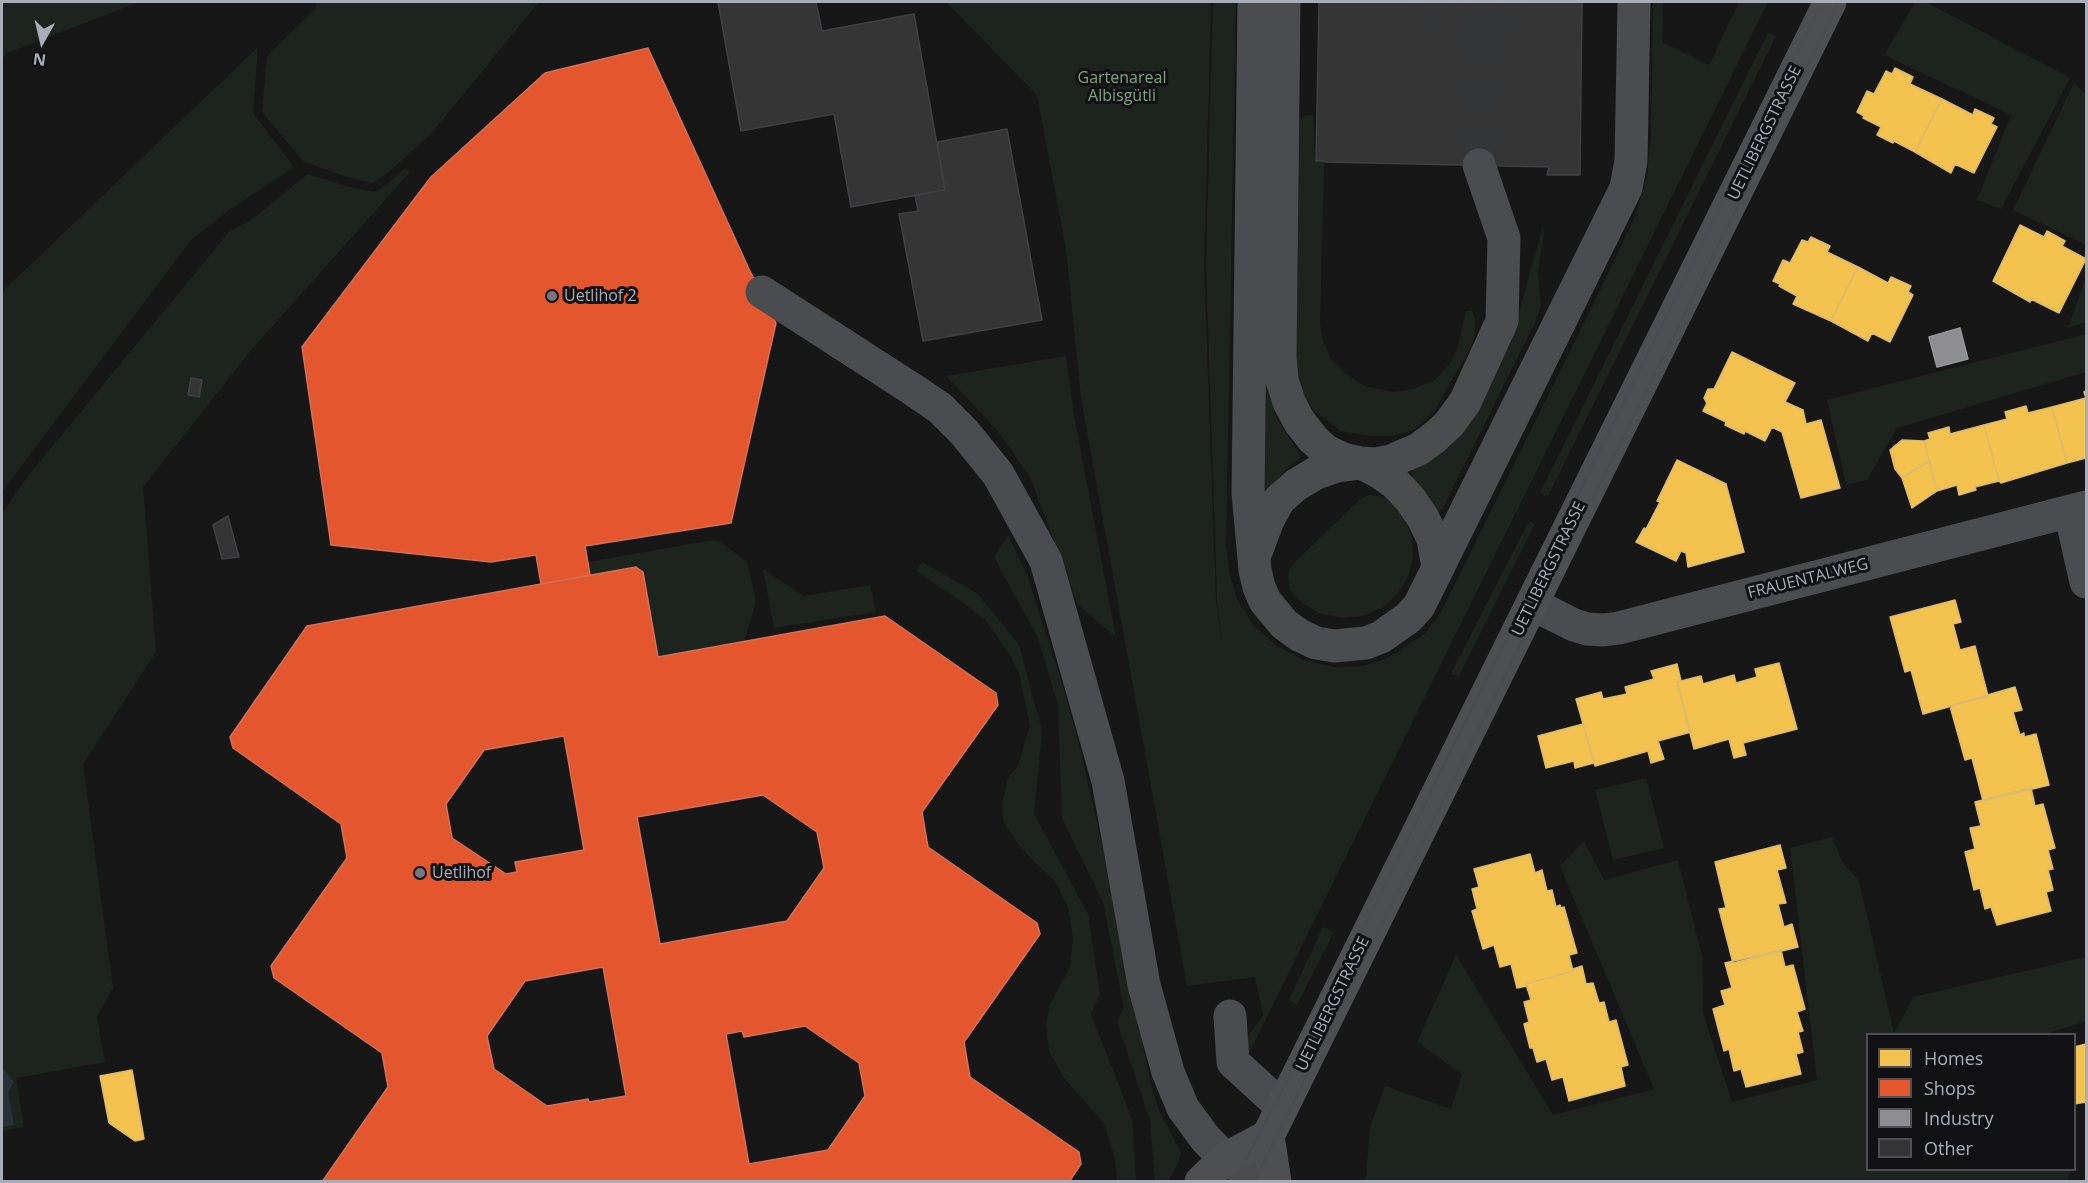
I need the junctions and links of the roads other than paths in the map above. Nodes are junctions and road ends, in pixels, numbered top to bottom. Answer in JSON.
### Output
{"nodes":[{"id":1,"x":1254,"y":2,"type":"edge"},
{"id":2,"x":1284,"y":2,"type":"edge"},
{"id":3,"x":1306,"y":2,"type":"edge"},
{"id":4,"x":1634,"y":2,"type":"edge"},
{"id":5,"x":1825,"y":3,"type":"edge"},
{"id":6,"x":1283,"y":100,"type":"junction"},
{"id":7,"x":1479,"y":165,"type":"tunnel mouth"},
{"id":8,"x":762,"y":292,"type":"dead end"},
{"id":9,"x":1361,"y":463,"type":"junction"},
{"id":10,"x":2078,"y":509,"type":"edge"},
{"id":11,"x":1254,"y":557,"type":"junction"},
{"id":12,"x":1438,"y":567,"type":"junction"},
{"id":13,"x":2086,"y":582,"type":"edge"},
{"id":14,"x":1532,"y":604,"type":"junction"},
{"id":15,"x":1230,"y":1016,"type":"dead end"},
{"id":16,"x":1282,"y":1107,"type":"junction"},
{"id":17,"x":1268,"y":1136,"type":"junction"},
{"id":18,"x":1235,"y":1171,"type":"edge"},
{"id":19,"x":1201,"y":1182,"type":"edge"},
{"id":20,"x":1275,"y":1182,"type":"edge"}],
"edges":[{"from":1,"to":11,"type":"street"},
{"from":2,"to":6,"type":"street"},
{"from":3,"to":6,"type":"street"},
{"from":4,"to":12,"type":"street"},
{"from":5,"to":14,"type":"main road","name":"UETLIBERGSTRASSE"},
{"from":6,"to":9,"type":"street"},
{"from":7,"to":9,"type":"street"},
{"from":8,"to":18,"type":"street"},
{"from":9,"to":11,"type":"street"},
{"from":9,"to":12,"type":"street"},
{"from":10,"to":13,"type":"street"},
{"from":10,"to":14,"type":"street","name":"FRAUENTALWEG"},
{"from":11,"to":12,"type":"street"},
{"from":14,"to":16,"type":"main road","name":"UETLIBERGSTRASSE"},
{"from":15,"to":16,"type":"street"},
{"from":16,"to":17,"type":"main road","name":"UETLIBERGSTRASSE"},
{"from":17,"to":18,"type":"main road"},
{"from":17,"to":20,"type":"main road"},
{"from":18,"to":19,"type":"main road"}]}
